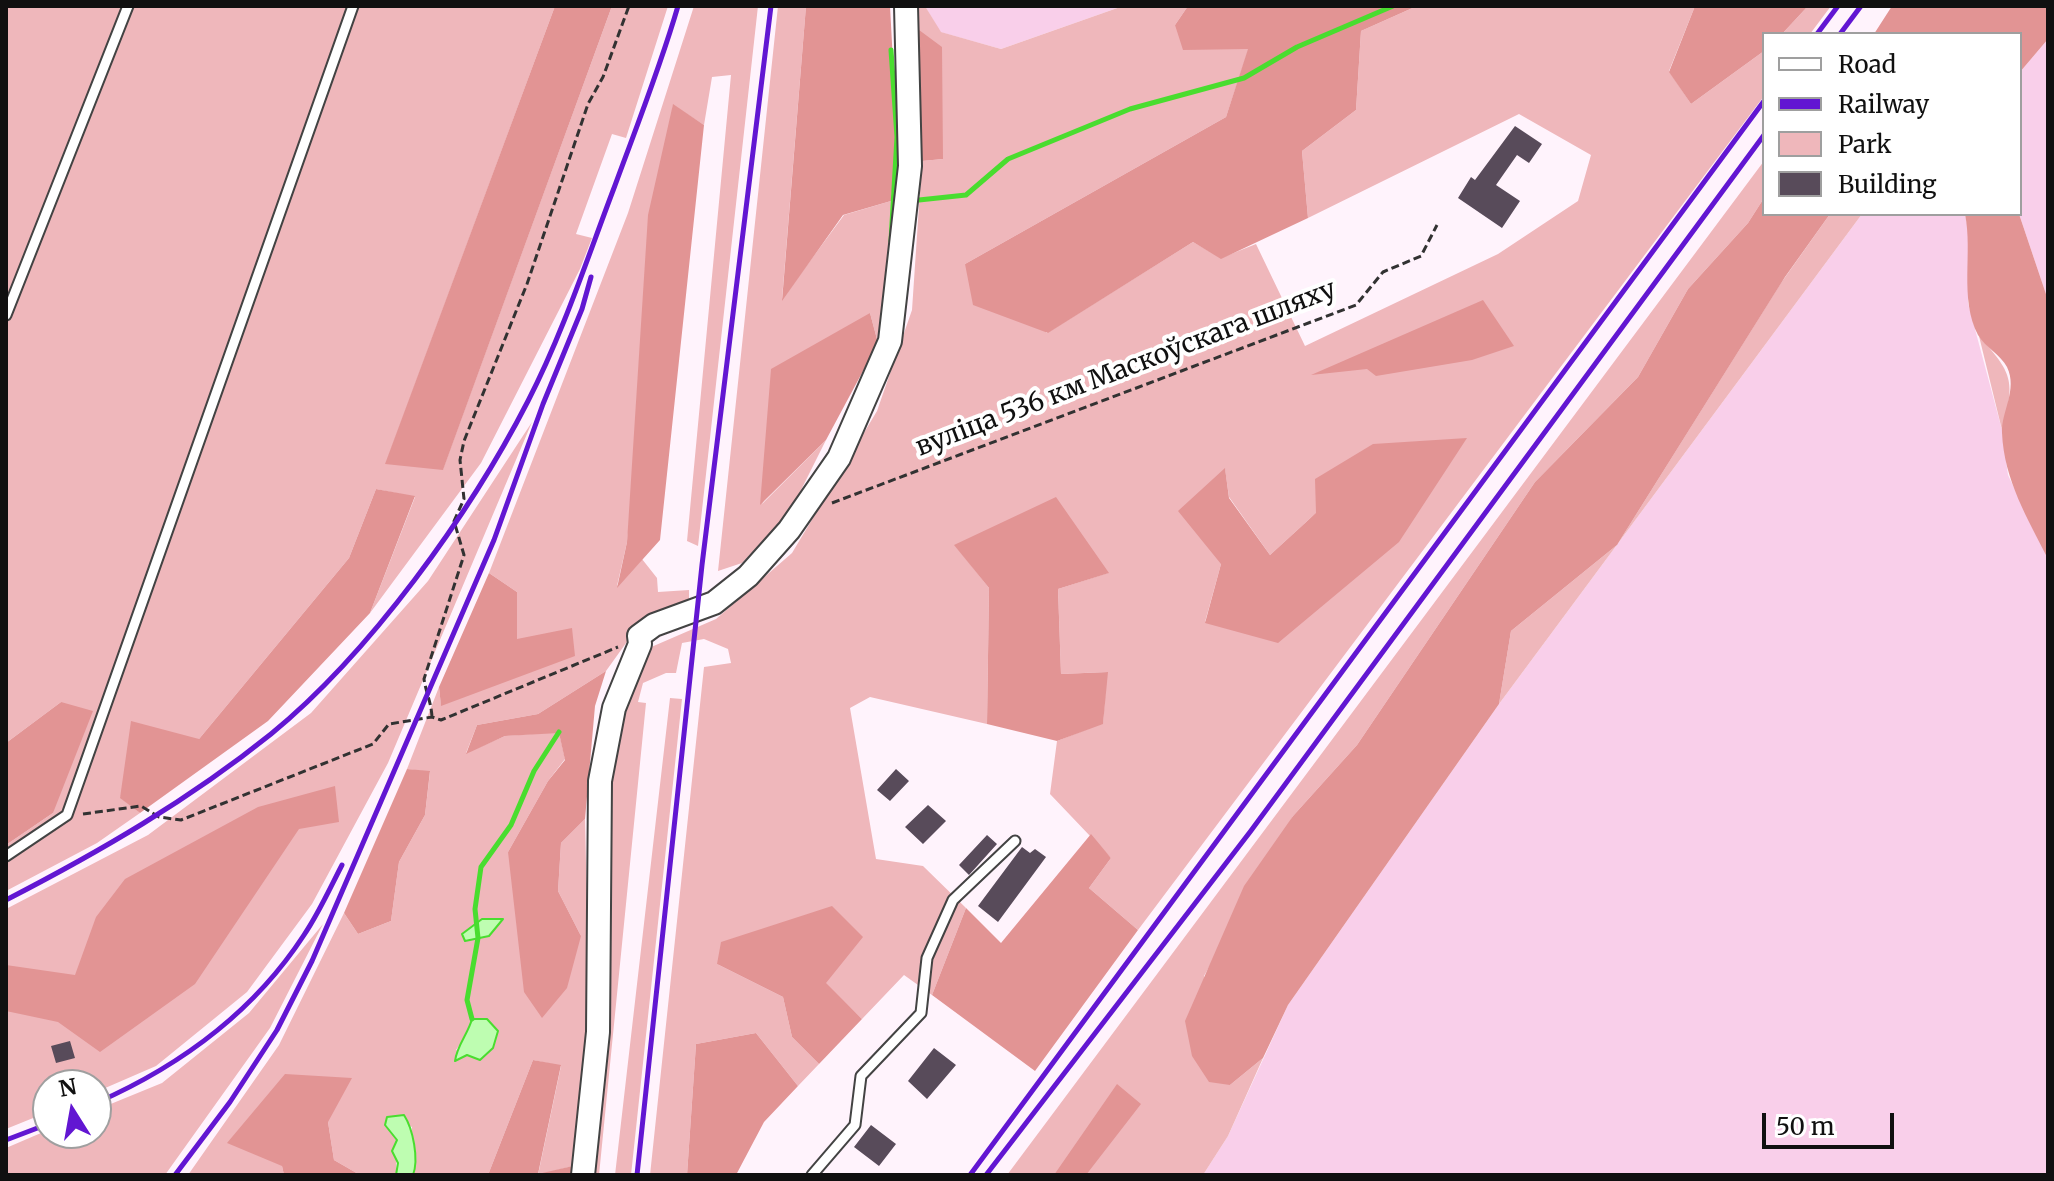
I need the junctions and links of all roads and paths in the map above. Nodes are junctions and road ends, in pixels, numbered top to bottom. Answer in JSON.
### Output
{"nodes":[{"id":1,"x":128,"y":6,"type":"edge"},
{"id":2,"x":353,"y":6,"type":"edge"},
{"id":3,"x":629,"y":6,"type":"edge"},
{"id":4,"x":906,"y":6,"type":"edge"},
{"id":5,"x":1437,"y":225,"type":"dead end"},
{"id":6,"x":6,"y":315,"type":"edge"},
{"id":7,"x":828,"y":504,"type":"dead end"},
{"id":8,"x":639,"y":636,"type":"junction"},
{"id":9,"x":432,"y":717,"type":"junction"},
{"id":10,"x":67,"y":815,"type":"junction"},
{"id":11,"x":1015,"y":841,"type":"dead end"},
{"id":12,"x":6,"y":856,"type":"edge"},
{"id":13,"x":583,"y":1175,"type":"edge"},
{"id":14,"x":812,"y":1175,"type":"edge"}],
"edges":[{"from":1,"to":6,"type":"lane"},
{"from":2,"to":10,"type":"lane"},
{"from":3,"to":9,"type":"path"},
{"from":4,"to":8,"type":"street"},
{"from":5,"to":7,"type":"path","name":"вуліца 536 км Маскоўскага шляху"},
{"from":8,"to":9,"type":"path"},
{"from":8,"to":13,"type":"street"},
{"from":9,"to":10,"type":"path"},
{"from":10,"to":12,"type":"lane"},
{"from":11,"to":14,"type":"lane"}]}
